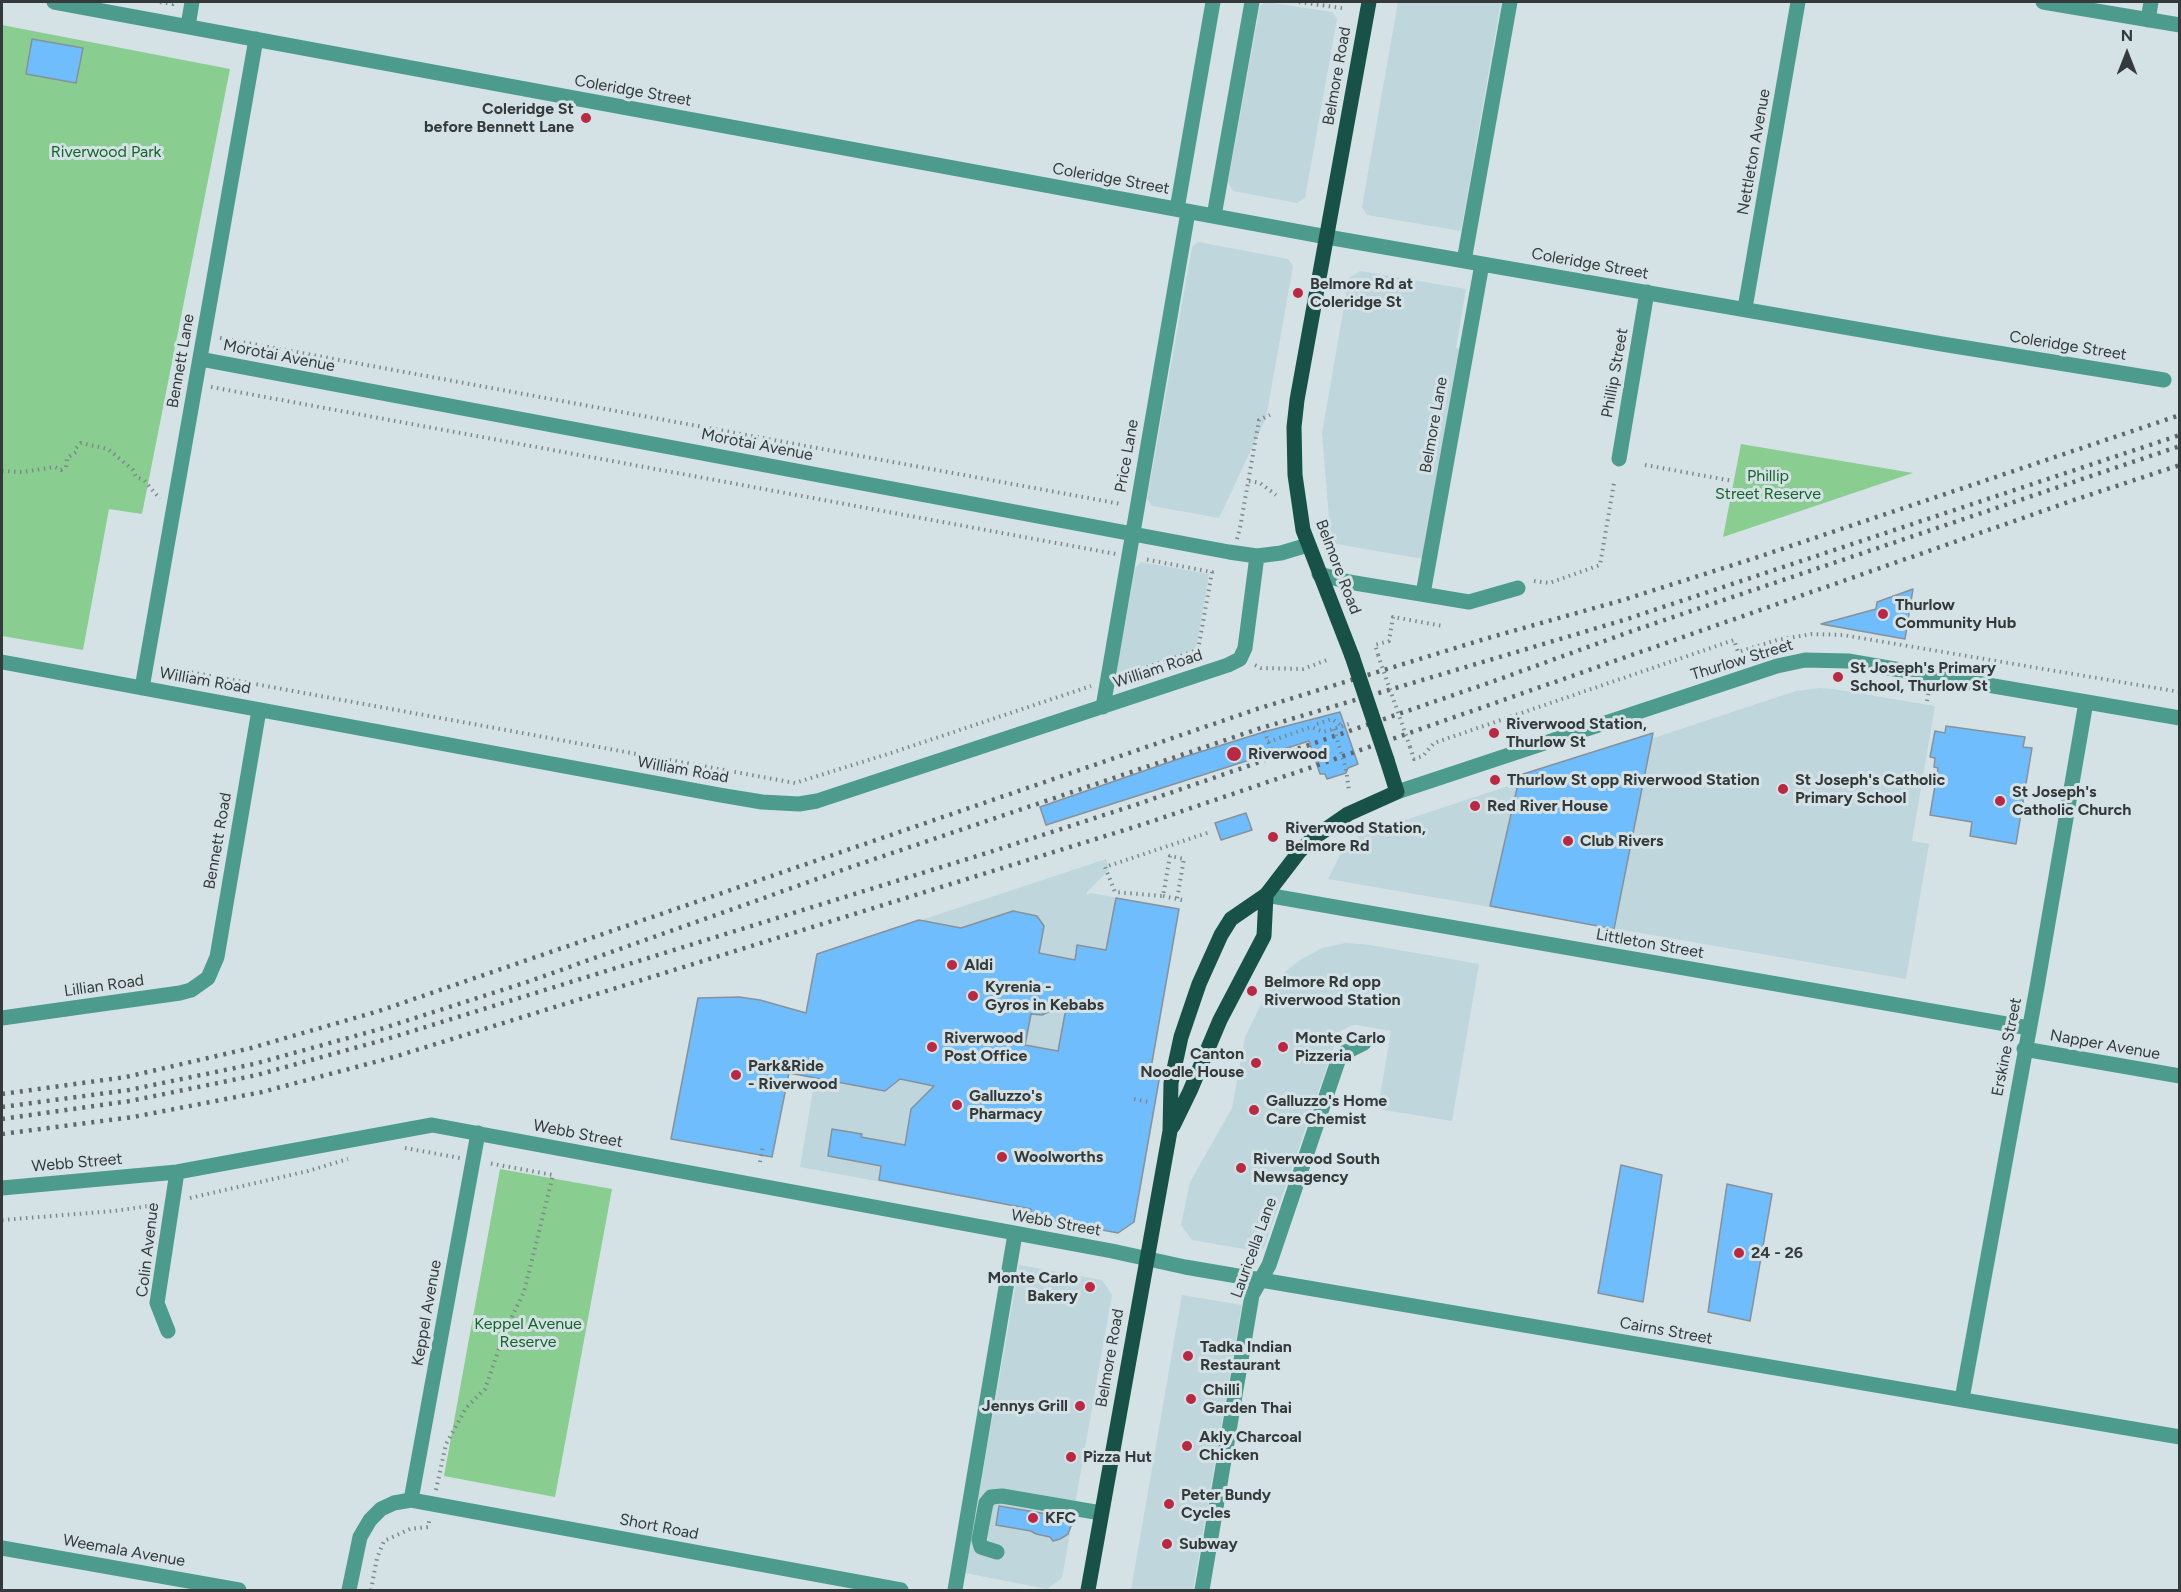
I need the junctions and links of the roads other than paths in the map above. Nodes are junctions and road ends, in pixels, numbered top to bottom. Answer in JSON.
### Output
{"nodes":[{"id":1,"x":54,"y":2,"type":"edge"},
{"id":2,"x":192,"y":2,"type":"edge"},
{"id":3,"x":1213,"y":2,"type":"edge"},
{"id":4,"x":1252,"y":2,"type":"edge"},
{"id":5,"x":1369,"y":2,"type":"edge"},
{"id":6,"x":1509,"y":2,"type":"edge"},
{"id":7,"x":1798,"y":2,"type":"edge"},
{"id":8,"x":2043,"y":2,"type":"edge"},
{"id":9,"x":2151,"y":2,"type":"edge"},
{"id":10,"x":2066,"y":3,"type":"edge"},
{"id":11,"x":2148,"y":20,"type":"junction"},
{"id":12,"x":2180,"y":25,"type":"edge"},
{"id":13,"x":188,"y":26,"type":"junction"},
{"id":14,"x":256,"y":39,"type":"junction"},
{"id":15,"x":1183,"y":211,"type":"junction"},
{"id":16,"x":1214,"y":216,"type":"junction"},
{"id":17,"x":1327,"y":237,"type":"junction"},
{"id":18,"x":1464,"y":261,"type":"junction"},
{"id":19,"x":1482,"y":264,"type":"junction"},
{"id":20,"x":1647,"y":292,"type":"junction"},
{"id":21,"x":1745,"y":308,"type":"junction"},
{"id":22,"x":200,"y":359,"type":"junction"},
{"id":23,"x":2164,"y":380,"type":"dead end"},
{"id":24,"x":1619,"y":459,"type":"dead end"},
{"id":25,"x":1132,"y":534,"type":"junction"},
{"id":26,"x":1308,"y":545,"type":"junction"},
{"id":27,"x":1257,"y":556,"type":"junction"},
{"id":28,"x":1319,"y":574,"type":"junction"},
{"id":29,"x":1518,"y":588,"type":"dead end"},
{"id":30,"x":1423,"y":594,"type":"junction"},
{"id":31,"x":2,"y":663,"type":"edge"},
{"id":32,"x":142,"y":688,"type":"junction"},
{"id":33,"x":2086,"y":702,"type":"junction"},
{"id":34,"x":1102,"y":707,"type":"junction"},
{"id":35,"x":260,"y":710,"type":"junction"},
{"id":36,"x":2180,"y":718,"type":"edge"},
{"id":37,"x":1397,"y":792,"type":"junction"},
{"id":38,"x":1266,"y":895,"type":"junction"},
{"id":39,"x":208,"y":978,"type":"joint"},
{"id":40,"x":2,"y":1018,"type":"edge"},
{"id":41,"x":2029,"y":1028,"type":"junction"},
{"id":42,"x":1364,"y":1043,"type":"dead end"},
{"id":43,"x":2024,"y":1049,"type":"junction"},
{"id":44,"x":2180,"y":1076,"type":"edge"},
{"id":45,"x":1170,"y":1131,"type":"junction"},
{"id":46,"x":478,"y":1133,"type":"junction"},
{"id":47,"x":177,"y":1172,"type":"junction"},
{"id":48,"x":2,"y":1188,"type":"edge"},
{"id":49,"x":1015,"y":1234,"type":"junction"},
{"id":50,"x":1146,"y":1258,"type":"junction"},
{"id":51,"x":1261,"y":1280,"type":"junction"},
{"id":52,"x":168,"y":1331,"type":"dead end"},
{"id":53,"x":1962,"y":1399,"type":"junction"},
{"id":54,"x":2180,"y":1437,"type":"edge"},
{"id":55,"x":411,"y":1500,"type":"junction"},
{"id":56,"x":1101,"y":1513,"type":"junction"},
{"id":57,"x":2,"y":1548,"type":"edge"},
{"id":58,"x":997,"y":1552,"type":"dead end"},
{"id":59,"x":239,"y":1590,"type":"edge"},
{"id":60,"x":349,"y":1590,"type":"edge"},
{"id":61,"x":900,"y":1590,"type":"edge"},
{"id":62,"x":954,"y":1590,"type":"edge"},
{"id":63,"x":1088,"y":1590,"type":"edge"},
{"id":64,"x":1202,"y":1590,"type":"edge"}],
"edges":[{"from":1,"to":13,"type":"street","name":"Coleridge Street"},
{"from":2,"to":13,"type":"street"},
{"from":3,"to":15,"type":"street","name":"Price Lane"},
{"from":4,"to":16,"type":"street"},
{"from":5,"to":17,"type":"main road","name":"Belmore Road"},
{"from":6,"to":18,"type":"street"},
{"from":7,"to":21,"type":"street","name":"Nettleton Avenue"},
{"from":8,"to":10,"type":"street"},
{"from":9,"to":11,"type":"street"},
{"from":10,"to":11,"type":"street"},
{"from":11,"to":12,"type":"street"},
{"from":13,"to":14,"type":"street","name":"Coleridge Street"},
{"from":14,"to":15,"type":"street","name":"Coleridge Street"},
{"from":14,"to":22,"type":"street","name":"Bennett Lane"},
{"from":15,"to":16,"type":"street","name":"Coleridge Street"},
{"from":15,"to":25,"type":"street","name":"Price Lane"},
{"from":16,"to":17,"type":"street","name":"Coleridge Street"},
{"from":17,"to":18,"type":"street","name":"Coleridge Street"},
{"from":17,"to":26,"type":"main road","name":"Belmore Road"},
{"from":18,"to":19,"type":"street","name":"Coleridge Street"},
{"from":19,"to":20,"type":"street","name":"Coleridge Street"},
{"from":19,"to":30,"type":"street","name":"Belmore Lane"},
{"from":20,"to":21,"type":"street","name":"Coleridge Street"},
{"from":20,"to":24,"type":"street","name":"Phillip Street"},
{"from":21,"to":23,"type":"street","name":"Coleridge Street"},
{"from":22,"to":25,"type":"street","name":"Morotai Avenue"},
{"from":22,"to":32,"type":"street","name":"Bennett Lane"},
{"from":25,"to":27,"type":"street","name":"Morotai Avenue"},
{"from":25,"to":34,"type":"street","name":"Price Lane"},
{"from":26,"to":27,"type":"street","name":"Morotai Avenue"},
{"from":26,"to":28,"type":"main road","name":"Belmore Road"},
{"from":27,"to":34,"type":"street","name":"William Road"},
{"from":28,"to":30,"type":"street"},
{"from":28,"to":37,"type":"main road","name":"Belmore Road","bridge":true},
{"from":29,"to":30,"type":"street"},
{"from":31,"to":32,"type":"street","name":"William Road"},
{"from":32,"to":35,"type":"street","name":"William Road"},
{"from":33,"to":36,"type":"street","name":"Thurlow Street"},
{"from":33,"to":37,"type":"street","name":"Thurlow Street"},
{"from":33,"to":41,"type":"street","name":"Erskine Street"},
{"from":34,"to":35,"type":"street","name":"William Road"},
{"from":35,"to":39,"type":"street","name":"Bennett Road"},
{"from":37,"to":38,"type":"main road","name":"Belmore Road"},
{"from":38,"to":41,"type":"street","name":"Littleton Street"},
{"from":38,"to":45,"type":"main road","name":"Belmore Road"},
{"from":38,"to":45,"type":"main road","name":"Belmore Road"},
{"from":39,"to":40,"type":"street","name":"Lillian Road"},
{"from":41,"to":43,"type":"street","name":"Erskine Street"},
{"from":42,"to":51,"type":"street","name":"Lauricella Lane"},
{"from":43,"to":44,"type":"street","name":"Napper Avenue"},
{"from":43,"to":53,"type":"street","name":"Erskine Street"},
{"from":45,"to":50,"type":"main road","name":"Belmore Road"},
{"from":46,"to":47,"type":"street","name":"Webb Street"},
{"from":46,"to":49,"type":"street","name":"Webb Street"},
{"from":46,"to":55,"type":"street","name":"Keppel Avenue"},
{"from":47,"to":48,"type":"street","name":"Webb Street"},
{"from":47,"to":52,"type":"street","name":"Colin Avenue"},
{"from":49,"to":50,"type":"street","name":"Webb Street"},
{"from":49,"to":62,"type":"street"},
{"from":50,"to":51,"type":"street","name":"Cairns Street"},
{"from":50,"to":56,"type":"main road","name":"Belmore Road"},
{"from":51,"to":53,"type":"street","name":"Cairns Street"},
{"from":51,"to":64,"type":"street","name":"Lauricella Lane"},
{"from":53,"to":54,"type":"street","name":"Cairns Street"},
{"from":55,"to":60,"type":"street"},
{"from":55,"to":61,"type":"street","name":"Short Road"},
{"from":56,"to":58,"type":"street"},
{"from":56,"to":63,"type":"main road","name":"Belmore Road"},
{"from":57,"to":59,"type":"street","name":"Weemala Avenue"}]}
